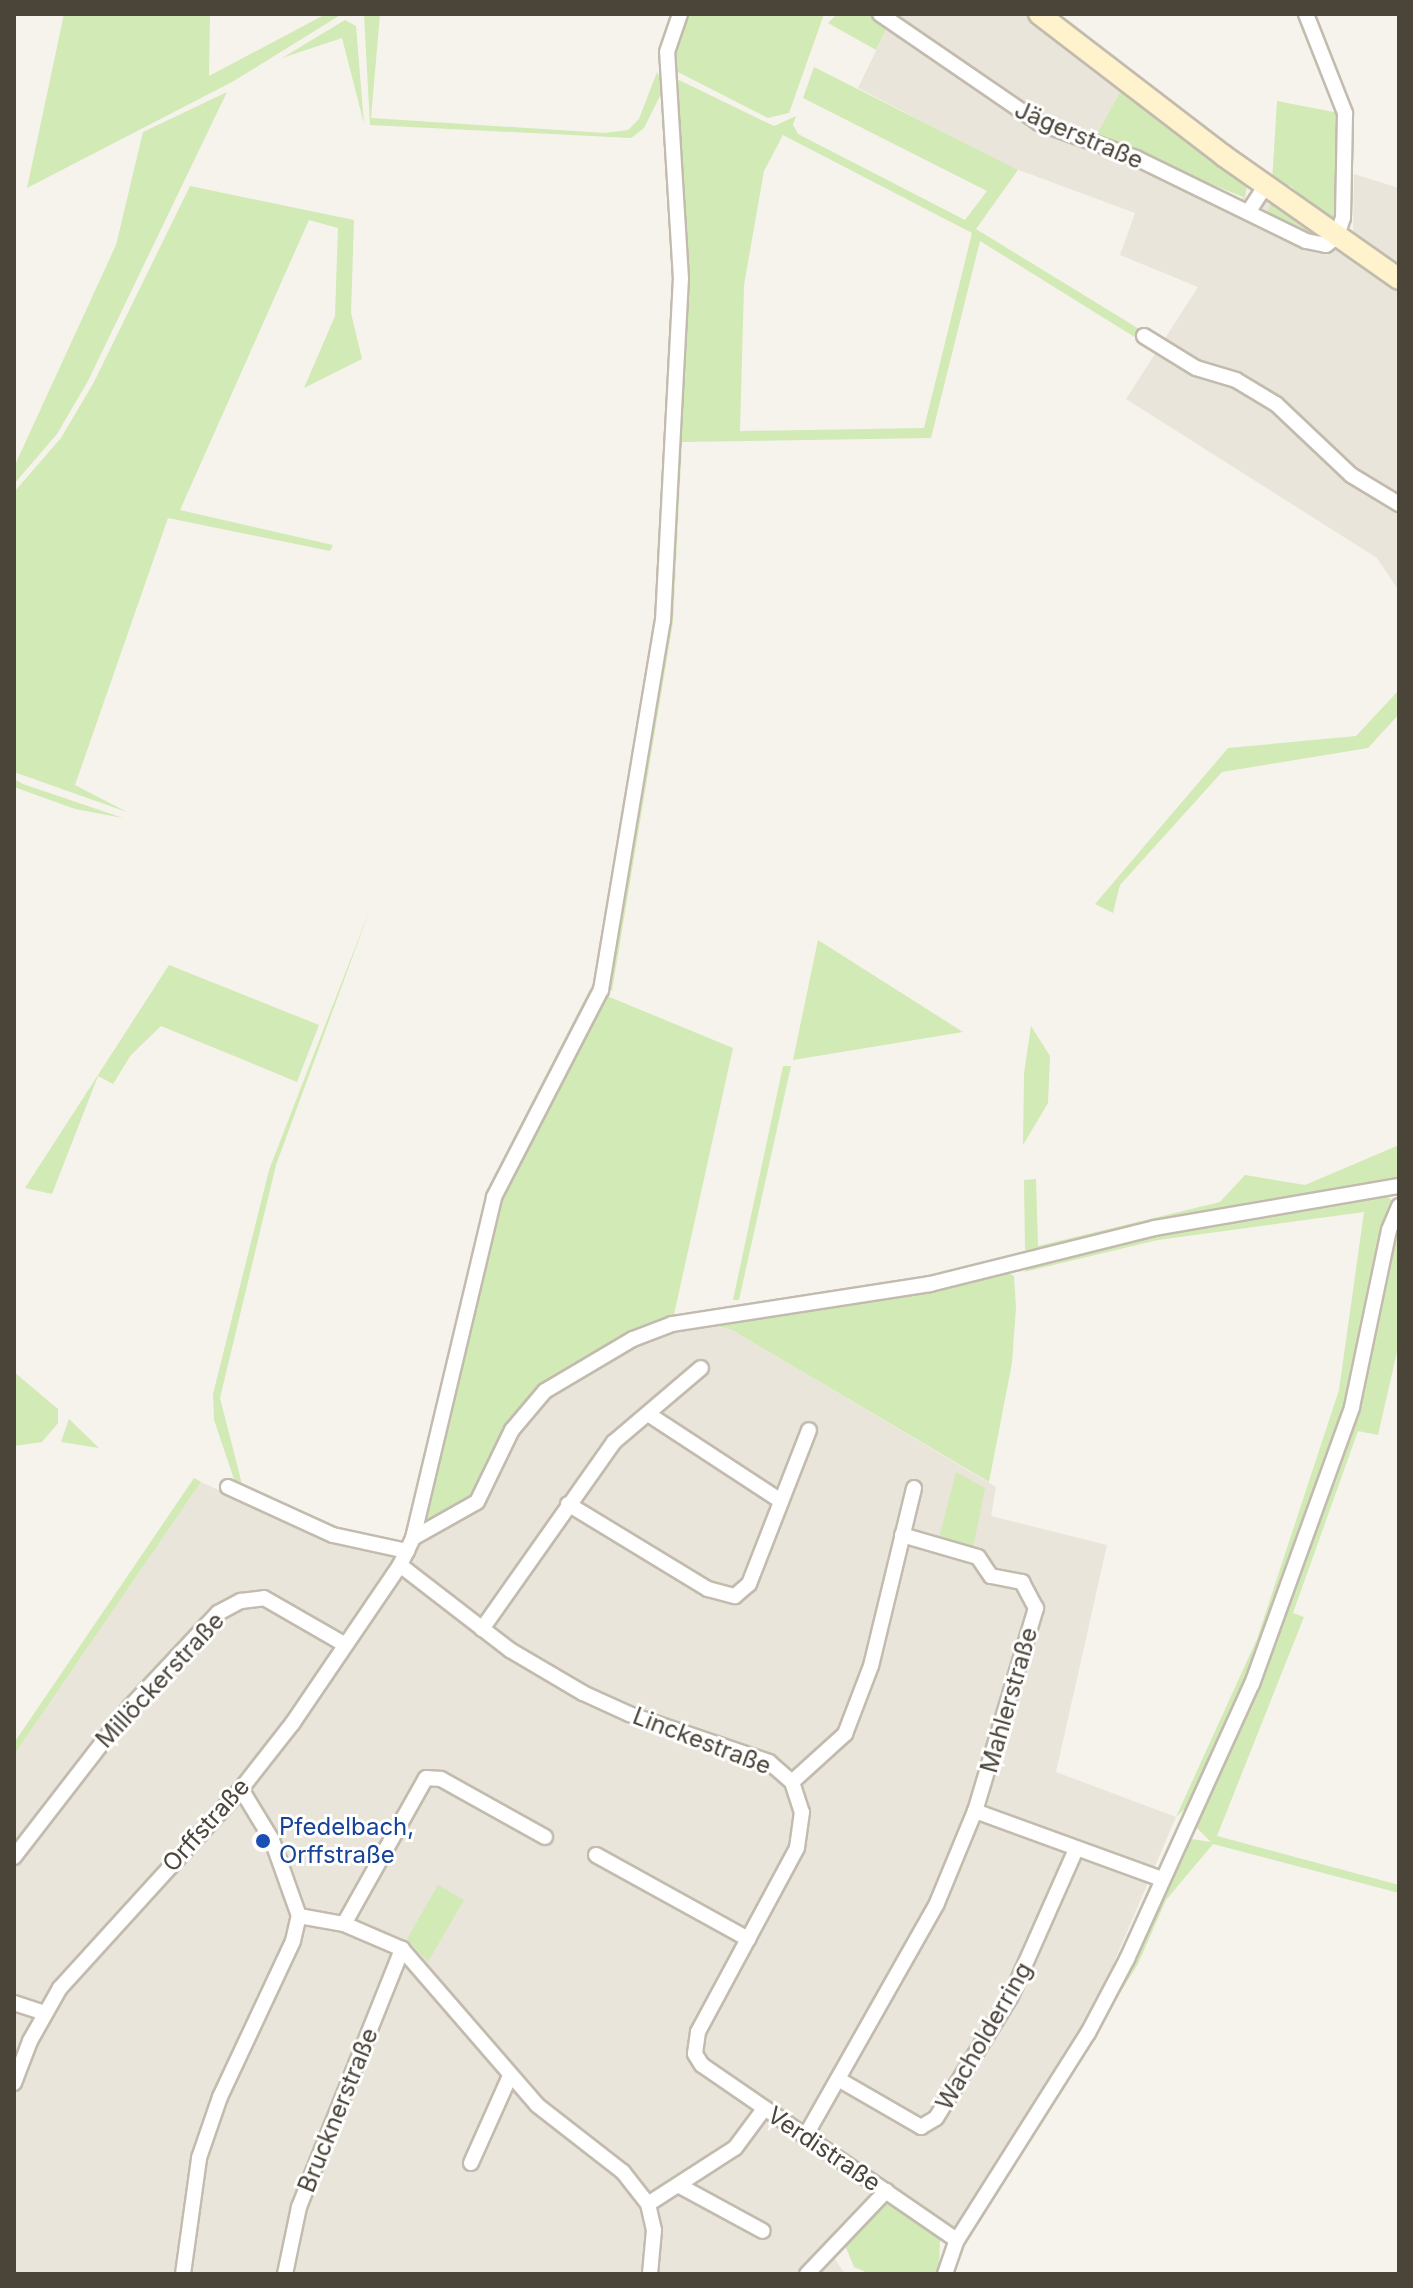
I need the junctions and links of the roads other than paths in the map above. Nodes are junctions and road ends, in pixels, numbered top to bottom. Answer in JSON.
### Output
{"nodes":[{"id":1,"x":680,"y":14,"type":"edge"},
{"id":2,"x":880,"y":14,"type":"edge"},
{"id":3,"x":1039,"y":14,"type":"edge"},
{"id":4,"x":1306,"y":14,"type":"edge"},
{"id":5,"x":1266,"y":185,"type":"junction"},
{"id":6,"x":1249,"y":211,"type":"junction"},
{"id":7,"x":1337,"y":236,"type":"junction"},
{"id":8,"x":1399,"y":279,"type":"edge"},
{"id":9,"x":1144,"y":336,"type":"dead end"},
{"id":10,"x":1399,"y":504,"type":"edge"},
{"id":11,"x":1399,"y":1186,"type":"edge"},
{"id":12,"x":1399,"y":1206,"type":"edge"},
{"id":13,"x":701,"y":1368,"type":"dead end"},
{"id":14,"x":648,"y":1414,"type":"junction"},
{"id":15,"x":809,"y":1430,"type":"dead end"},
{"id":16,"x":228,"y":1487,"type":"dead end"},
{"id":17,"x":914,"y":1488,"type":"dead end"},
{"id":18,"x":781,"y":1501,"type":"junction"},
{"id":19,"x":568,"y":1504,"type":"junction"},
{"id":20,"x":902,"y":1535,"type":"junction"},
{"id":21,"x":410,"y":1544,"type":"junction"},
{"id":22,"x":400,"y":1565,"type":"junction"},
{"id":23,"x":482,"y":1629,"type":"junction"},
{"id":24,"x":344,"y":1644,"type":"junction"},
{"id":25,"x":792,"y":1782,"type":"junction"},
{"id":26,"x":241,"y":1789,"type":"junction"},
{"id":27,"x":975,"y":1811,"type":"junction"},
{"id":28,"x":545,"y":1837,"type":"dead end"},
{"id":29,"x":1076,"y":1849,"type":"junction"},
{"id":30,"x":596,"y":1855,"type":"dead end"},
{"id":31,"x":14,"y":1857,"type":"edge"},
{"id":32,"x":1162,"y":1879,"type":"junction"},
{"id":33,"x":299,"y":1916,"type":"junction"},
{"id":34,"x":344,"y":1924,"type":"junction"},
{"id":35,"x":748,"y":1939,"type":"junction"},
{"id":36,"x":402,"y":1949,"type":"junction"},
{"id":37,"x":14,"y":2003,"type":"edge"},
{"id":38,"x":44,"y":2013,"type":"junction"},
{"id":39,"x":695,"y":2054,"type":"joint"},
{"id":40,"x":510,"y":2076,"type":"junction"},
{"id":41,"x":838,"y":2079,"type":"junction"},
{"id":42,"x":14,"y":2083,"type":"edge"},
{"id":43,"x":764,"y":2109,"type":"junction"},
{"id":44,"x":806,"y":2135,"type":"junction"},
{"id":45,"x":471,"y":2163,"type":"dead end"},
{"id":46,"x":680,"y":2186,"type":"junction"},
{"id":47,"x":886,"y":2191,"type":"junction"},
{"id":48,"x":648,"y":2204,"type":"junction"},
{"id":49,"x":763,"y":2231,"type":"dead end"},
{"id":50,"x":957,"y":2240,"type":"junction"},
{"id":51,"x":183,"y":2274,"type":"edge"},
{"id":52,"x":285,"y":2274,"type":"edge"},
{"id":53,"x":650,"y":2274,"type":"edge"},
{"id":54,"x":807,"y":2274,"type":"edge"},
{"id":55,"x":945,"y":2274,"type":"edge"}],
"edges":[{"from":1,"to":21,"type":"street","name":"Orffstraße"},
{"from":2,"to":6,"type":"street","name":"Jägerstraße"},
{"from":3,"to":5,"type":"main road"},
{"from":4,"to":7,"type":"street"},
{"from":5,"to":6,"type":"street"},
{"from":5,"to":7,"type":"main road"},
{"from":6,"to":7,"type":"street","name":"Jägerstraße"},
{"from":7,"to":8,"type":"main road"},
{"from":9,"to":10,"type":"street"},
{"from":11,"to":21,"type":"street"},
{"from":12,"to":32,"type":"street"},
{"from":13,"to":14,"type":"street"},
{"from":14,"to":18,"type":"street"},
{"from":14,"to":19,"type":"street"},
{"from":15,"to":18,"type":"street"},
{"from":16,"to":21,"type":"street"},
{"from":17,"to":20,"type":"street"},
{"from":18,"to":19,"type":"street"},
{"from":19,"to":23,"type":"street"},
{"from":20,"to":25,"type":"street"},
{"from":20,"to":27,"type":"street","name":"Mahlerstraße"},
{"from":21,"to":22,"type":"street","name":"Orffstraße"},
{"from":22,"to":23,"type":"street","name":"Linckestraße"},
{"from":22,"to":24,"type":"street","name":"Orffstraße"},
{"from":23,"to":25,"type":"street","name":"Linckestraße"},
{"from":24,"to":26,"type":"street","name":"Orffstraße"},
{"from":24,"to":31,"type":"street","name":"Millöckerstraße"},
{"from":25,"to":35,"type":"street","name":"Linckestraße"},
{"from":26,"to":33,"type":"street"},
{"from":26,"to":38,"type":"street","name":"Orffstraße"},
{"from":27,"to":29,"type":"street"},
{"from":27,"to":41,"type":"street"},
{"from":28,"to":34,"type":"street"},
{"from":29,"to":32,"type":"street"},
{"from":29,"to":41,"type":"street","name":"Wacholderring"},
{"from":30,"to":35,"type":"street"},
{"from":32,"to":50,"type":"street"},
{"from":33,"to":34,"type":"street"},
{"from":33,"to":51,"type":"street"},
{"from":34,"to":36,"type":"street"},
{"from":35,"to":39,"type":"street","name":"Linckestraße"},
{"from":36,"to":40,"type":"street"},
{"from":36,"to":52,"type":"street","name":"Brucknerstraße"},
{"from":37,"to":38,"type":"street"},
{"from":38,"to":42,"type":"street","name":"Orffstraße"},
{"from":39,"to":43,"type":"street","name":"Verdistraße"},
{"from":40,"to":45,"type":"street"},
{"from":40,"to":48,"type":"street"},
{"from":41,"to":44,"type":"street"},
{"from":43,"to":44,"type":"street","name":"Verdistraße"},
{"from":43,"to":46,"type":"street"},
{"from":44,"to":47,"type":"street","name":"Verdistraße"},
{"from":46,"to":48,"type":"street"},
{"from":46,"to":49,"type":"street"},
{"from":47,"to":50,"type":"street","name":"Verdistraße"},
{"from":47,"to":54,"type":"street"},
{"from":48,"to":53,"type":"street"},
{"from":50,"to":55,"type":"street"}]}
